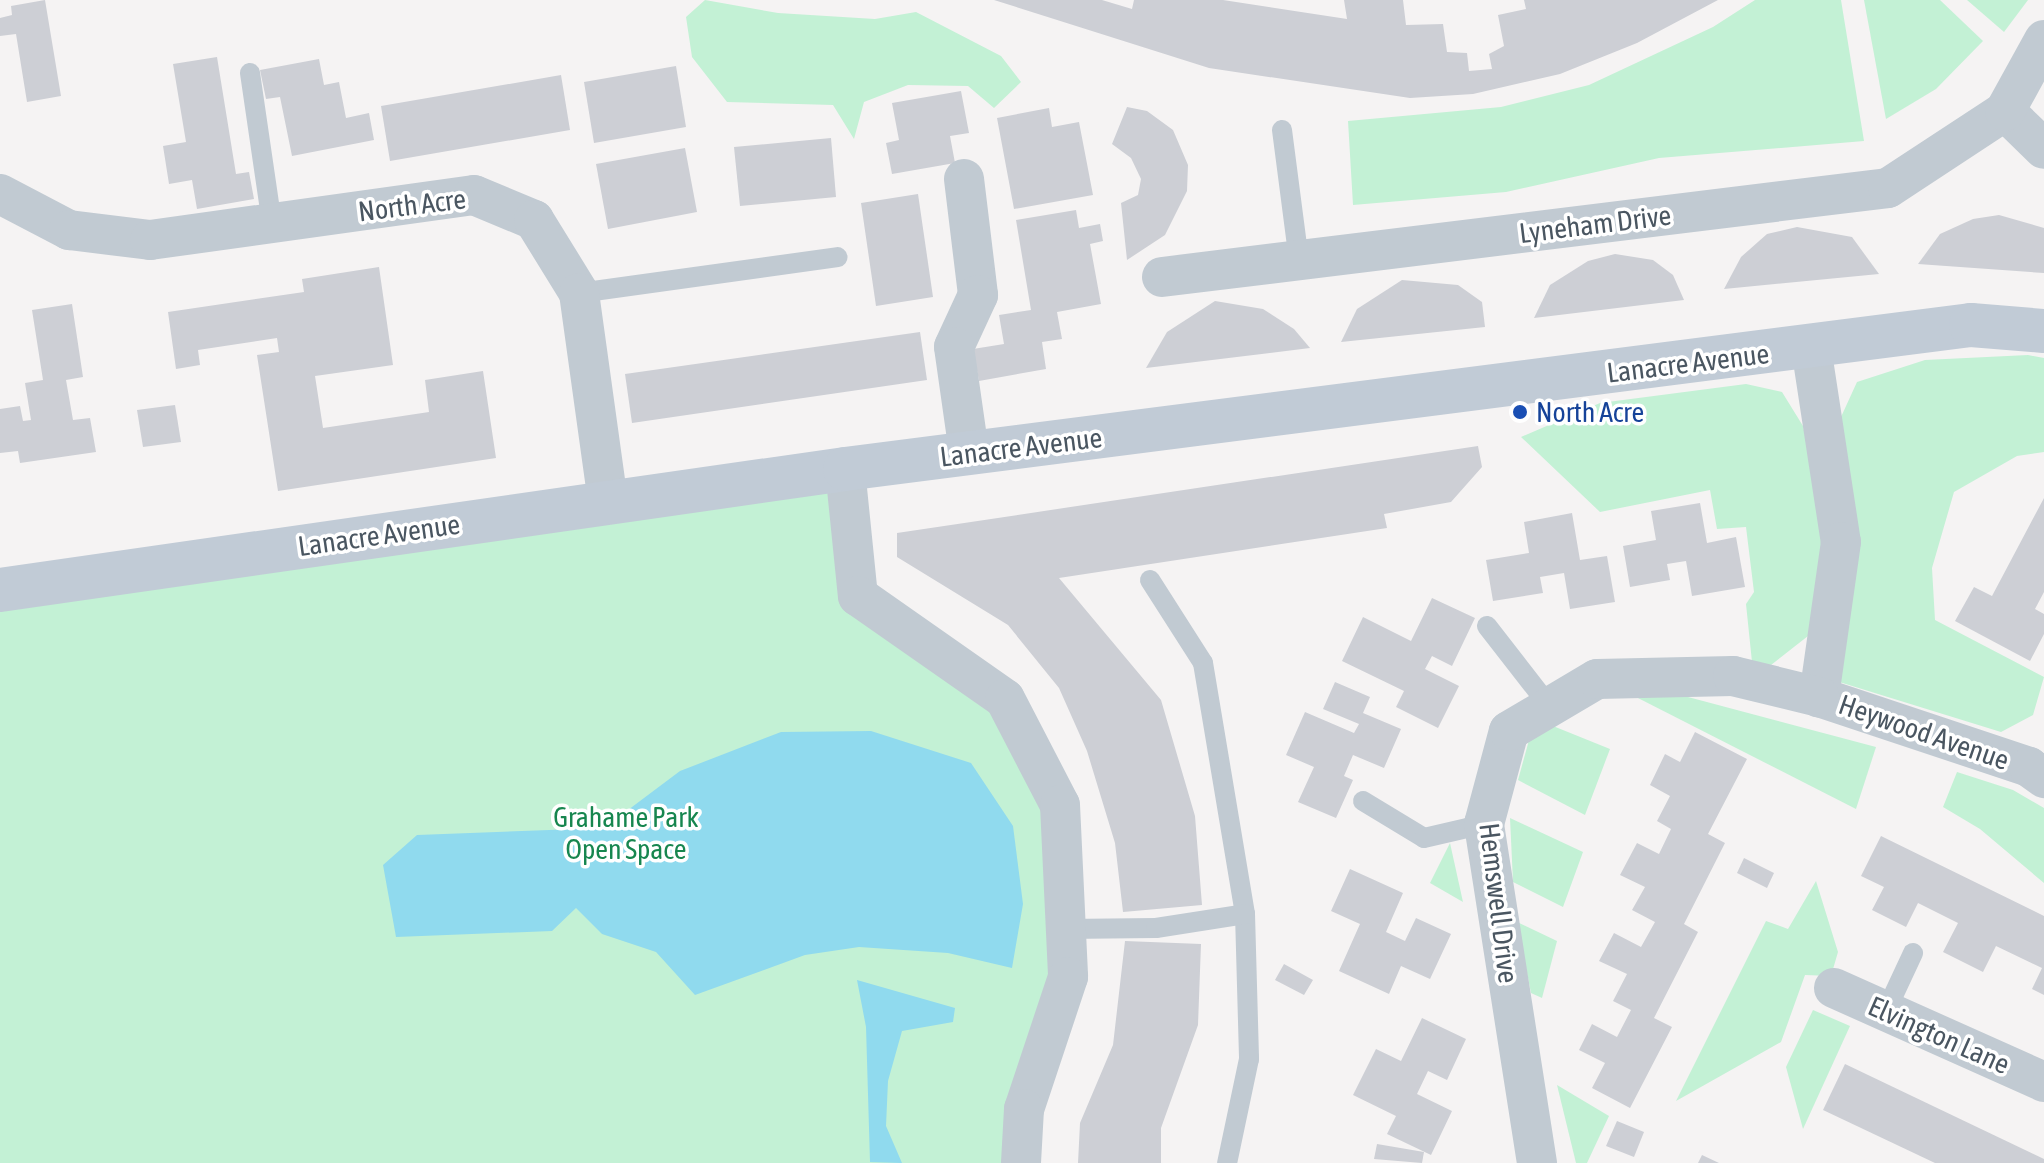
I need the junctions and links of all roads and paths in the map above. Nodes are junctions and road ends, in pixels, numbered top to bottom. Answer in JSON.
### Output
{"nodes":[{"id":1,"x":2044,"y":40,"type":"edge"},
{"id":2,"x":250,"y":73,"type":"dead end"},
{"id":3,"x":2005,"y":111,"type":"junction"},
{"id":4,"x":1282,"y":130,"type":"dead end"},
{"id":5,"x":2044,"y":149,"type":"edge"},
{"id":6,"x":964,"y":179,"type":"dead end"},
{"id":7,"x":0,"y":194,"type":"edge"},
{"id":8,"x":272,"y":223,"type":"junction"},
{"id":9,"x":838,"y":257,"type":"dead end"},
{"id":10,"x":1299,"y":261,"type":"junction"},
{"id":11,"x":1162,"y":277,"type":"dead end"},
{"id":12,"x":579,"y":293,"type":"junction"},
{"id":13,"x":2044,"y":331,"type":"edge"},
{"id":14,"x":1811,"y":347,"type":"junction"},
{"id":15,"x":969,"y":453,"type":"junction"},
{"id":16,"x":845,"y":469,"type":"junction"},
{"id":17,"x":608,"y":503,"type":"junction"},
{"id":18,"x":1150,"y":580,"type":"dead end"},
{"id":19,"x":0,"y":590,"type":"edge"},
{"id":20,"x":1487,"y":626,"type":"dead end"},
{"id":21,"x":1819,"y":697,"type":"junction"},
{"id":22,"x":1550,"y":707,"type":"junction"},
{"id":23,"x":2039,"y":762,"type":"edge"},
{"id":24,"x":1363,"y":801,"type":"dead end"},
{"id":25,"x":1484,"y":824,"type":"junction"},
{"id":26,"x":1245,"y":914,"type":"junction"},
{"id":27,"x":1065,"y":929,"type":"junction"},
{"id":28,"x":1913,"y":953,"type":"dead end"},
{"id":29,"x":1834,"y":988,"type":"dead end"},
{"id":30,"x":1886,"y":1011,"type":"junction"},
{"id":31,"x":2044,"y":1082,"type":"edge"},
{"id":32,"x":1021,"y":1163,"type":"edge"},
{"id":33,"x":1227,"y":1163,"type":"edge"},
{"id":34,"x":1537,"y":1163,"type":"edge"}],
"edges":[{"from":1,"to":3,"type":"street"},
{"from":2,"to":8,"type":"lane"},
{"from":3,"to":5,"type":"street"},
{"from":3,"to":10,"type":"street","name":"Lyneham Drive"},
{"from":4,"to":10,"type":"lane"},
{"from":6,"to":15,"type":"street"},
{"from":7,"to":8,"type":"street","name":"North Acre"},
{"from":8,"to":12,"type":"street","name":"North Acre"},
{"from":9,"to":12,"type":"lane"},
{"from":10,"to":11,"type":"street","name":"Lyneham Drive"},
{"from":12,"to":17,"type":"street","name":"North Acre"},
{"from":13,"to":14,"type":"street","name":"Lanacre Avenue"},
{"from":14,"to":15,"type":"street","name":"Lanacre Avenue"},
{"from":14,"to":21,"type":"street","name":"Heywood Avenue"},
{"from":15,"to":16,"type":"street","name":"Lanacre Avenue"},
{"from":16,"to":17,"type":"street","name":"Lanacre Avenue"},
{"from":16,"to":27,"type":"street"},
{"from":17,"to":19,"type":"street","name":"Lanacre Avenue"},
{"from":18,"to":26,"type":"lane"},
{"from":20,"to":22,"type":"lane"},
{"from":21,"to":22,"type":"street","name":"Hemswell Drive"},
{"from":21,"to":23,"type":"street","name":"Heywood Avenue"},
{"from":22,"to":25,"type":"street","name":"Hemswell Drive"},
{"from":24,"to":25,"type":"lane"},
{"from":25,"to":34,"type":"street","name":"Hemswell Drive"},
{"from":26,"to":27,"type":"lane"},
{"from":26,"to":33,"type":"lane"},
{"from":27,"to":32,"type":"street"},
{"from":28,"to":30,"type":"lane"},
{"from":29,"to":30,"type":"street","name":"Elvington Lane"},
{"from":30,"to":31,"type":"street","name":"Elvington Lane"}]}
